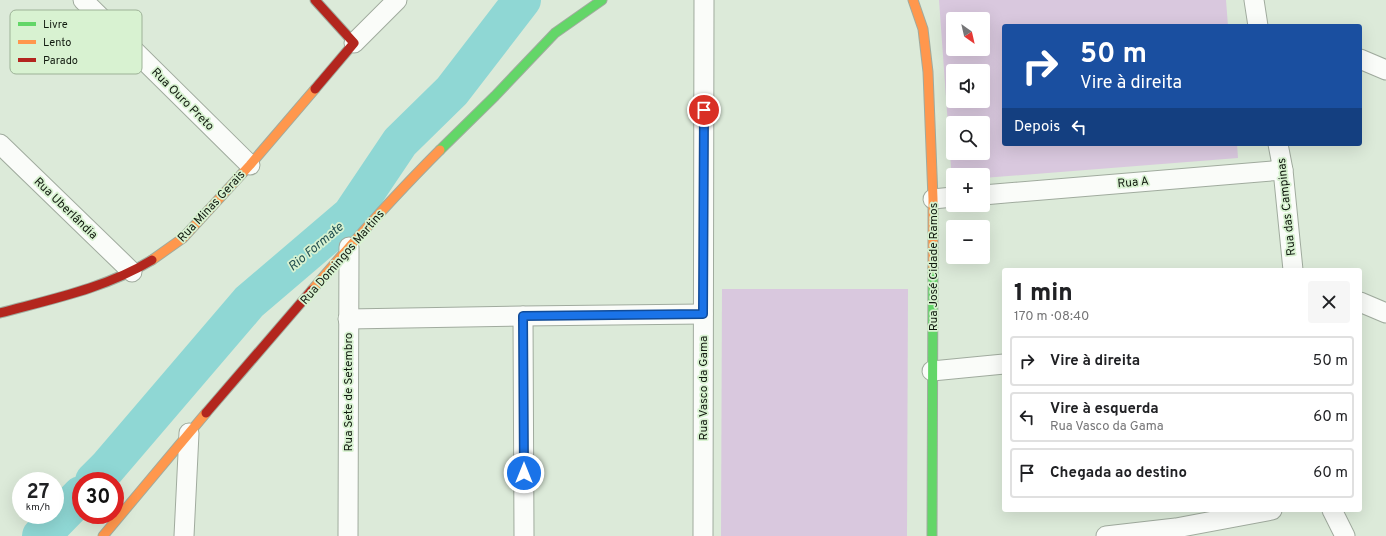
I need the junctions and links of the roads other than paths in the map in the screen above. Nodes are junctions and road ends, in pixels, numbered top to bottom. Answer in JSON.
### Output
{"nodes":[{"id":1,"x":83,"y":0,"type":"edge"},
{"id":2,"x":314,"y":0,"type":"edge"},
{"id":3,"x":397,"y":0,"type":"edge"},
{"id":4,"x":602,"y":0,"type":"edge"},
{"id":5,"x":704,"y":0,"type":"edge"},
{"id":6,"x":913,"y":0,"type":"edge"},
{"id":7,"x":1254,"y":0,"type":"edge"},
{"id":8,"x":93,"y":10,"type":"edge"},
{"id":9,"x":1258,"y":24,"type":"edge"},
{"id":10,"x":354,"y":42,"type":"junction"},
{"id":11,"x":142,"y":58,"type":"edge"},
{"id":12,"x":1362,"y":60,"type":"edge"},
{"id":13,"x":1386,"y":70,"type":"edge"},
{"id":14,"x":0,"y":144,"type":"edge"},
{"id":15,"x":1278,"y":146,"type":"edge"},
{"id":16,"x":250,"y":165,"type":"junction"},
{"id":17,"x":1283,"y":170,"type":"junction"},
{"id":18,"x":990,"y":194,"type":"edge"},
{"id":19,"x":946,"y":198,"type":"edge"},
{"id":20,"x":933,"y":199,"type":"junction"},
{"id":21,"x":349,"y":247,"type":"junction"},
{"id":22,"x":1293,"y":268,"type":"edge"},
{"id":23,"x":132,"y":272,"type":"junction"},
{"id":24,"x":1362,"y":303,"type":"edge"},
{"id":25,"x":0,"y":313,"type":"edge"},
{"id":26,"x":1386,"y":313,"type":"edge"},
{"id":27,"x":703,"y":314,"type":"junction"},
{"id":28,"x":523,"y":316,"type":"junction"},
{"id":29,"x":348,"y":319,"type":"junction"},
{"id":30,"x":1002,"y":364,"type":"edge"},
{"id":31,"x":932,"y":371,"type":"junction"},
{"id":32,"x":189,"y":433,"type":"junction"},
{"id":33,"x":1263,"y":512,"type":"edge"},
{"id":34,"x":1333,"y":512,"type":"edge"},
{"id":35,"x":1177,"y":532,"type":"edge"},
{"id":36,"x":103,"y":536,"type":"edge"},
{"id":37,"x":184,"y":536,"type":"edge"},
{"id":38,"x":348,"y":536,"type":"edge"},
{"id":39,"x":524,"y":536,"type":"edge"},
{"id":40,"x":703,"y":536,"type":"edge"},
{"id":41,"x":932,"y":536,"type":"edge"},
{"id":42,"x":1106,"y":536,"type":"edge"},
{"id":43,"x":1345,"y":536,"type":"edge"}],
"edges":[{"from":1,"to":8,"type":"street","name":"Rua Ouro Preto"},
{"from":2,"to":10,"type":"street"},
{"from":3,"to":10,"type":"street"},
{"from":4,"to":21,"type":"street","name":"Rua Domingos Martins"},
{"from":5,"to":27,"type":"street","name":"Rua Vasco da Gama"},
{"from":6,"to":20,"type":"street","name":"Rua José Cidade Ramos"},
{"from":7,"to":9,"type":"street"},
{"from":10,"to":16,"type":"street","name":"Rua Minas Gerais"},
{"from":11,"to":16,"type":"street","name":"Rua Ouro Preto"},
{"from":12,"to":13,"type":"street"},
{"from":14,"to":23,"type":"street","name":"Rua Uberlândia"},
{"from":15,"to":17,"type":"street","name":"Rua das Campinas"},
{"from":16,"to":23,"type":"street","name":"Rua Minas Gerais"},
{"from":17,"to":18,"type":"street","name":"Rua A"},
{"from":17,"to":22,"type":"street","name":"Rua das Campinas"},
{"from":19,"to":20,"type":"street"},
{"from":20,"to":31,"type":"street","name":"Rua José Cidade Ramos"},
{"from":21,"to":29,"type":"street","name":"Rua Sete de Setembro"},
{"from":21,"to":32,"type":"street","name":"Rua Domingos Martins"},
{"from":23,"to":25,"type":"street","name":"Rua Minas Gerais"},
{"from":24,"to":26,"type":"street"},
{"from":27,"to":28,"type":"street"},
{"from":27,"to":40,"type":"street","name":"Rua Vasco da Gama"},
{"from":28,"to":29,"type":"street"},
{"from":28,"to":39,"type":"street"},
{"from":29,"to":38,"type":"street","name":"Rua Sete de Setembro"},
{"from":30,"to":31,"type":"street"},
{"from":31,"to":41,"type":"street","name":"Rua José Cidade Ramos"},
{"from":32,"to":36,"type":"street","name":"Rua Domingos Martins"},
{"from":32,"to":37,"type":"street"},
{"from":33,"to":35,"type":"street"},
{"from":34,"to":43,"type":"street"},
{"from":35,"to":42,"type":"street"}]}
